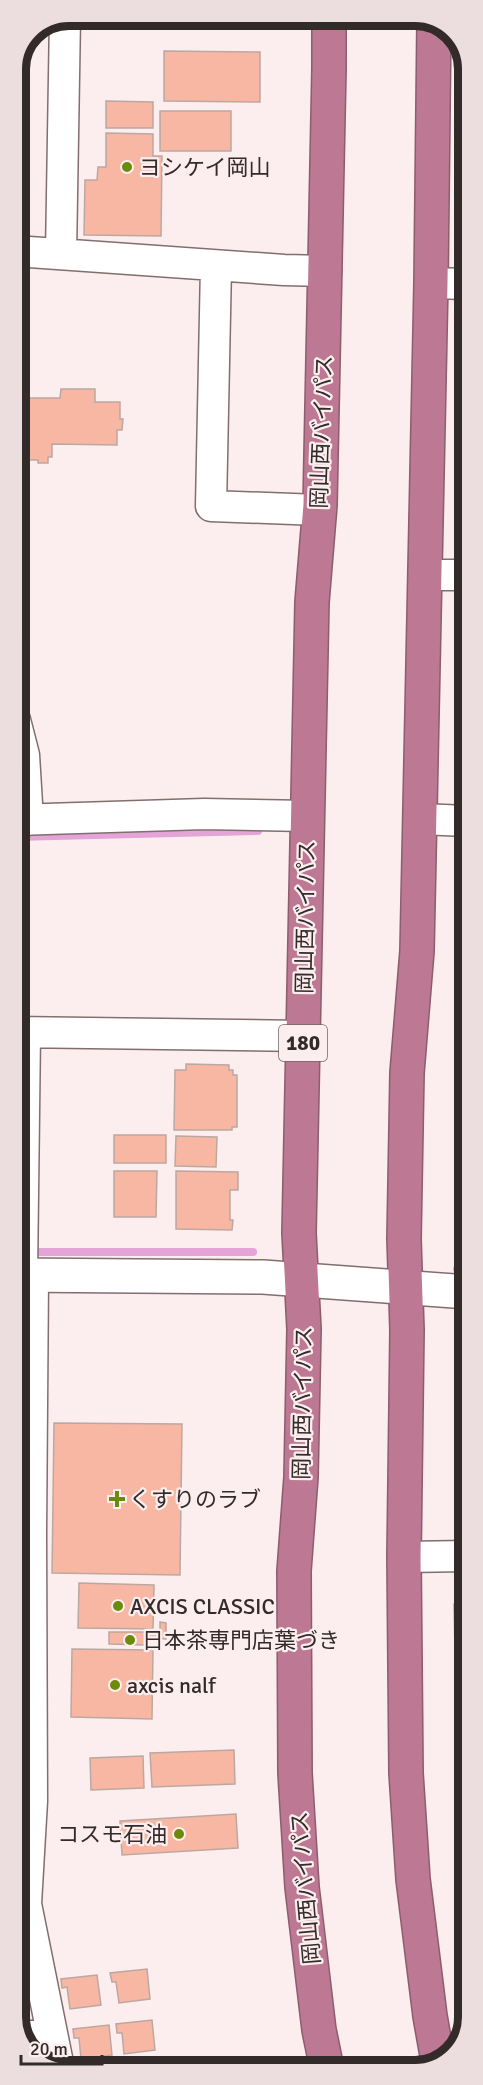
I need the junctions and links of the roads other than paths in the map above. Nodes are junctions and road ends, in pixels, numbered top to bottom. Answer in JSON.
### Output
{"nodes":[{"id":1,"x":65,"y":25,"type":"edge"},
{"id":2,"x":328,"y":26,"type":"edge"},
{"id":3,"x":434,"y":31,"type":"edge"},
{"id":4,"x":25,"y":252,"type":"edge"},
{"id":5,"x":61,"y":254,"type":"junction"},
{"id":6,"x":326,"y":271,"type":"junction"},
{"id":7,"x":216,"y":274,"type":"junction"},
{"id":8,"x":431,"y":283,"type":"junction"},
{"id":9,"x":458,"y":284,"type":"edge"},
{"id":10,"x":319,"y":510,"type":"junction"},
{"id":11,"x":425,"y":575,"type":"junction"},
{"id":12,"x":458,"y":575,"type":"edge"},
{"id":13,"x":308,"y":816,"type":"junction"},
{"id":14,"x":420,"y":819,"type":"junction"},
{"id":15,"x":25,"y":820,"type":"edge"},
{"id":16,"x":458,"y":821,"type":"edge"},
{"id":17,"x":25,"y":1032,"type":"edge"},
{"id":18,"x":303,"y":1036,"type":"junction"},
{"id":19,"x":25,"y":1266,"type":"edge"},
{"id":20,"x":301,"y":1279,"type":"junction"},
{"id":21,"x":406,"y":1288,"type":"junction"},
{"id":22,"x":458,"y":1291,"type":"edge"},
{"id":23,"x":458,"y":1556,"type":"edge"},
{"id":24,"x":404,"y":1557,"type":"junction"},
{"id":25,"x":25,"y":1835,"type":"edge"},
{"id":26,"x":30,"y":2036,"type":"edge"},
{"id":27,"x":52,"y":2036,"type":"junction"},
{"id":28,"x":437,"y":2054,"type":"edge"},
{"id":29,"x":57,"y":2058,"type":"edge"},
{"id":30,"x":325,"y":2060,"type":"edge"}],
"edges":[{"from":1,"to":5,"type":"street"},
{"from":2,"to":6,"type":"highway","name":"岡山西バイパス","number":"180"},
{"from":3,"to":8,"type":"highway"},
{"from":4,"to":5,"type":"street"},
{"from":5,"to":7,"type":"street"},
{"from":6,"to":7,"type":"street"},
{"from":6,"to":10,"type":"highway","name":"岡山西バイパス","number":"180"},
{"from":7,"to":10,"type":"street"},
{"from":8,"to":9,"type":"street"},
{"from":8,"to":11,"type":"highway"},
{"from":10,"to":13,"type":"highway","name":"岡山西バイパス","number":"180"},
{"from":11,"to":12,"type":"street"},
{"from":11,"to":14,"type":"highway"},
{"from":13,"to":15,"type":"street"},
{"from":13,"to":18,"type":"highway","name":"岡山西バイパス","number":"180"},
{"from":14,"to":16,"type":"street"},
{"from":14,"to":21,"type":"highway"},
{"from":17,"to":18,"type":"street"},
{"from":18,"to":20,"type":"highway","name":"岡山西バイパス","number":"180"},
{"from":19,"to":20,"type":"street"},
{"from":20,"to":21,"type":"street"},
{"from":20,"to":30,"type":"highway","name":"岡山西バイパス","number":"180"},
{"from":21,"to":22,"type":"street"},
{"from":21,"to":24,"type":"highway"},
{"from":23,"to":24,"type":"street"},
{"from":24,"to":28,"type":"highway"},
{"from":25,"to":27,"type":"street"},
{"from":26,"to":27,"type":"street"},
{"from":27,"to":29,"type":"street"}]}
